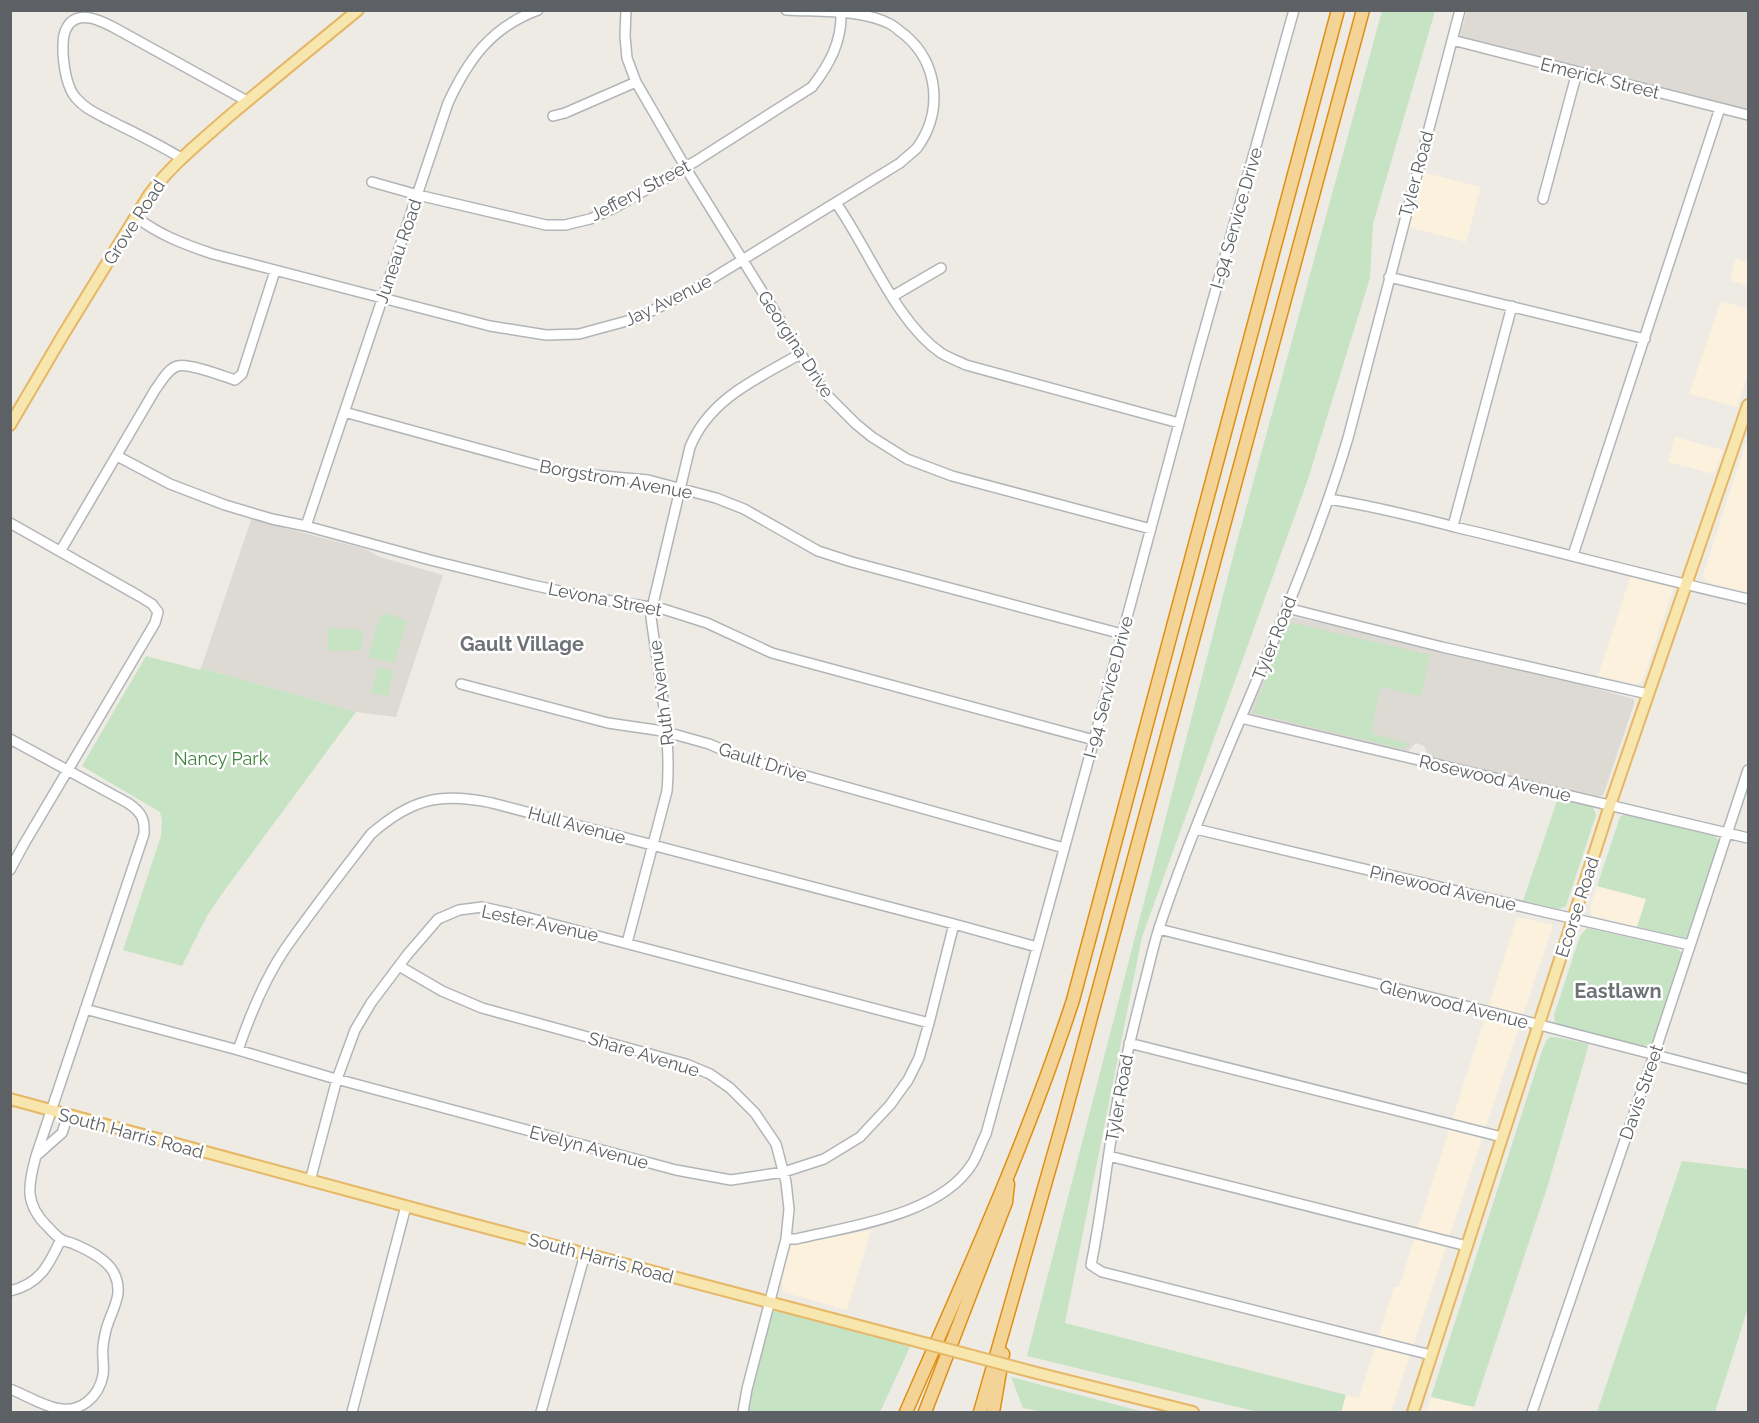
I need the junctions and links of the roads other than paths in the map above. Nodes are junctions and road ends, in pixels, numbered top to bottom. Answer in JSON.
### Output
{"nodes":[{"id":1,"x":358,"y":10,"type":"edge"},
{"id":2,"x":538,"y":10,"type":"edge"},
{"id":3,"x":626,"y":10,"type":"edge"},
{"id":4,"x":786,"y":10,"type":"edge"},
{"id":5,"x":1294,"y":10,"type":"edge"},
{"id":6,"x":1338,"y":10,"type":"edge"},
{"id":7,"x":1362,"y":10,"type":"edge"},
{"id":8,"x":1460,"y":10,"type":"edge"},
{"id":9,"x":841,"y":13,"type":"junction"},
{"id":10,"x":1452,"y":40,"type":"junction"},
{"id":11,"x":1577,"y":72,"type":"junction"},
{"id":12,"x":636,"y":82,"type":"junction"},
{"id":13,"x":247,"y":101,"type":"junction"},
{"id":14,"x":1720,"y":108,"type":"junction"},
{"id":15,"x":1749,"y":115,"type":"edge"},
{"id":16,"x":553,"y":116,"type":"dead end"},
{"id":17,"x":181,"y":158,"type":"junction"},
{"id":18,"x":685,"y":166,"type":"junction"},
{"id":19,"x":372,"y":182,"type":"dead end"},
{"id":20,"x":417,"y":195,"type":"junction"},
{"id":21,"x":1543,"y":199,"type":"dead end"},
{"id":22,"x":836,"y":203,"type":"junction"},
{"id":23,"x":136,"y":217,"type":"junction"},
{"id":24,"x":743,"y":261,"type":"junction"},
{"id":25,"x":941,"y":268,"type":"dead end"},
{"id":26,"x":275,"y":271,"type":"junction"},
{"id":27,"x":1389,"y":277,"type":"junction"},
{"id":28,"x":893,"y":296,"type":"junction"},
{"id":29,"x":382,"y":298,"type":"junction"},
{"id":30,"x":1512,"y":306,"type":"junction"},
{"id":31,"x":1645,"y":339,"type":"junction"},
{"id":32,"x":800,"y":354,"type":"junction"},
{"id":33,"x":1749,"y":405,"type":"edge"},
{"id":34,"x":344,"y":412,"type":"junction"},
{"id":35,"x":1179,"y":423,"type":"junction"},
{"id":36,"x":10,"y":425,"type":"edge"},
{"id":37,"x":117,"y":456,"type":"junction"},
{"id":38,"x":680,"y":488,"type":"junction"},
{"id":39,"x":1329,"y":499,"type":"junction"},
{"id":40,"x":10,"y":523,"type":"edge"},
{"id":41,"x":306,"y":526,"type":"junction"},
{"id":42,"x":1453,"y":526,"type":"junction"},
{"id":43,"x":1151,"y":528,"type":"junction"},
{"id":44,"x":61,"y":550,"type":"junction"},
{"id":45,"x":1573,"y":555,"type":"junction"},
{"id":46,"x":1686,"y":585,"type":"junction"},
{"id":47,"x":1749,"y":598,"type":"edge"},
{"id":48,"x":652,"y":608,"type":"junction"},
{"id":49,"x":1287,"y":608,"type":"junction"},
{"id":50,"x":1122,"y":634,"type":"junction"},
{"id":51,"x":461,"y":684,"type":"dead end"},
{"id":52,"x":1648,"y":694,"type":"junction"},
{"id":53,"x":1241,"y":718,"type":"junction"},
{"id":54,"x":666,"y":733,"type":"junction"},
{"id":55,"x":10,"y":738,"type":"edge"},
{"id":56,"x":1094,"y":740,"type":"junction"},
{"id":57,"x":68,"y":770,"type":"junction"},
{"id":58,"x":1749,"y":770,"type":"edge"},
{"id":59,"x":1610,"y":805,"type":"junction"},
{"id":60,"x":1196,"y":829,"type":"junction"},
{"id":61,"x":1728,"y":833,"type":"junction"},
{"id":62,"x":1749,"y":838,"type":"edge"},
{"id":63,"x":652,"y":845,"type":"junction"},
{"id":64,"x":1064,"y":848,"type":"junction"},
{"id":65,"x":10,"y":870,"type":"edge"},
{"id":66,"x":1573,"y":919,"type":"junction"},
{"id":67,"x":954,"y":924,"type":"junction"},
{"id":68,"x":1159,"y":930,"type":"junction"},
{"id":69,"x":627,"y":943,"type":"junction"},
{"id":70,"x":1690,"y":945,"type":"junction"},
{"id":71,"x":1037,"y":948,"type":"junction"},
{"id":72,"x":399,"y":966,"type":"junction"},
{"id":73,"x":86,"y":1009,"type":"junction"},
{"id":74,"x":929,"y":1023,"type":"junction"},
{"id":75,"x":1539,"y":1025,"type":"junction"},
{"id":76,"x":1129,"y":1043,"type":"junction"},
{"id":77,"x":238,"y":1050,"type":"junction"},
{"id":78,"x":1654,"y":1055,"type":"junction"},
{"id":79,"x":337,"y":1079,"type":"junction"},
{"id":80,"x":1749,"y":1079,"type":"edge"},
{"id":81,"x":10,"y":1099,"type":"edge"},
{"id":82,"x":51,"y":1111,"type":"junction"},
{"id":83,"x":68,"y":1115,"type":"junction"},
{"id":84,"x":1502,"y":1137,"type":"junction"},
{"id":85,"x":36,"y":1156,"type":"junction"},
{"id":86,"x":1110,"y":1156,"type":"junction"},
{"id":87,"x":784,"y":1172,"type":"junction"},
{"id":88,"x":1008,"y":1174,"type":"junction"},
{"id":89,"x":310,"y":1181,"type":"junction"},
{"id":90,"x":406,"y":1206,"type":"junction"},
{"id":91,"x":61,"y":1239,"type":"junction"},
{"id":92,"x":786,"y":1239,"type":"junction"},
{"id":93,"x":1467,"y":1246,"type":"junction"},
{"id":94,"x":585,"y":1254,"type":"junction"},
{"id":95,"x":10,"y":1291,"type":"edge"},
{"id":96,"x":769,"y":1303,"type":"junction"},
{"id":97,"x":1003,"y":1332,"type":"junction"},
{"id":98,"x":1431,"y":1355,"type":"junction"},
{"id":99,"x":10,"y":1389,"type":"edge"},
{"id":100,"x":352,"y":1413,"type":"edge"},
{"id":101,"x":541,"y":1413,"type":"edge"},
{"id":102,"x":743,"y":1413,"type":"edge"},
{"id":103,"x":906,"y":1413,"type":"edge"},
{"id":104,"x":925,"y":1413,"type":"edge"},
{"id":105,"x":980,"y":1413,"type":"edge"},
{"id":106,"x":993,"y":1413,"type":"edge"},
{"id":107,"x":1193,"y":1413,"type":"edge"},
{"id":108,"x":1413,"y":1413,"type":"edge"},
{"id":109,"x":1532,"y":1413,"type":"edge"}],
"edges":[{"from":1,"to":13,"type":"main road","name":"Grove Road"},
{"from":2,"to":20,"type":"street","name":"Juneau Road"},
{"from":3,"to":12,"type":"street","name":"Georgina Drive"},
{"from":4,"to":9,"type":"street"},
{"from":5,"to":35,"type":"street","name":"I-94 Service Drive"},
{"from":6,"to":88,"type":"highway"},
{"from":7,"to":97,"type":"highway"},
{"from":8,"to":10,"type":"street","name":"Tyler Road"},
{"from":9,"to":18,"type":"street","name":"Jeffery Street"},
{"from":9,"to":22,"type":"street","name":"Jay Avenue"},
{"from":10,"to":11,"type":"street","name":"Emerick Street"},
{"from":10,"to":27,"type":"street","name":"Tyler Road"},
{"from":11,"to":14,"type":"street","name":"Emerick Street"},
{"from":11,"to":21,"type":"street"},
{"from":12,"to":16,"type":"street"},
{"from":12,"to":18,"type":"street","name":"Georgina Drive"},
{"from":13,"to":17,"type":"main road","name":"Grove Road"},
{"from":13,"to":17,"type":"street"},
{"from":14,"to":15,"type":"street","name":"Emerick Street"},
{"from":14,"to":31,"type":"street"},
{"from":17,"to":23,"type":"main road","name":"Grove Road"},
{"from":18,"to":20,"type":"street","name":"Jeffery Street"},
{"from":18,"to":24,"type":"street","name":"Georgina Drive"},
{"from":19,"to":20,"type":"street","name":"Jeffery Street"},
{"from":20,"to":29,"type":"street","name":"Juneau Road"},
{"from":22,"to":24,"type":"street","name":"Jay Avenue"},
{"from":22,"to":28,"type":"street"},
{"from":23,"to":26,"type":"street","name":"Jay Avenue"},
{"from":23,"to":36,"type":"main road","name":"Grove Road"},
{"from":24,"to":29,"type":"street","name":"Jay Avenue"},
{"from":24,"to":32,"type":"street","name":"Georgina Drive"},
{"from":25,"to":28,"type":"street"},
{"from":26,"to":29,"type":"street","name":"Jay Avenue"},
{"from":26,"to":37,"type":"street"},
{"from":27,"to":30,"type":"street"},
{"from":27,"to":39,"type":"street","name":"Tyler Road"},
{"from":28,"to":35,"type":"street"},
{"from":29,"to":34,"type":"street","name":"Juneau Road"},
{"from":30,"to":31,"type":"street"},
{"from":30,"to":42,"type":"street"},
{"from":31,"to":45,"type":"street"},
{"from":32,"to":38,"type":"street","name":"Ruth Avenue"},
{"from":32,"to":43,"type":"street","name":"Georgina Drive"},
{"from":33,"to":46,"type":"main road","name":"Ecorse Road"},
{"from":34,"to":38,"type":"street","name":"Borgstrom Avenue"},
{"from":34,"to":41,"type":"street","name":"Juneau Road"},
{"from":35,"to":43,"type":"street","name":"I-94 Service Drive"},
{"from":37,"to":41,"type":"street","name":"Levona Street"},
{"from":37,"to":44,"type":"street"},
{"from":38,"to":48,"type":"street","name":"Ruth Avenue"},
{"from":38,"to":50,"type":"street","name":"Borgstrom Avenue"},
{"from":39,"to":42,"type":"street"},
{"from":39,"to":49,"type":"street","name":"Tyler Road"},
{"from":40,"to":44,"type":"street"},
{"from":41,"to":48,"type":"street","name":"Levona Street"},
{"from":42,"to":45,"type":"street"},
{"from":43,"to":50,"type":"street","name":"I-94 Service Drive"},
{"from":44,"to":57,"type":"street"},
{"from":45,"to":46,"type":"street"},
{"from":46,"to":47,"type":"street"},
{"from":46,"to":52,"type":"main road","name":"Ecorse Road"},
{"from":48,"to":54,"type":"street","name":"Ruth Avenue"},
{"from":48,"to":56,"type":"street","name":"Levona Street"},
{"from":49,"to":52,"type":"street"},
{"from":49,"to":53,"type":"street","name":"Tyler Road"},
{"from":50,"to":56,"type":"street","name":"I-94 Service Drive"},
{"from":51,"to":54,"type":"street","name":"Gault Drive"},
{"from":52,"to":59,"type":"main road","name":"Ecorse Road"},
{"from":53,"to":59,"type":"street","name":"Rosewood Avenue"},
{"from":53,"to":60,"type":"street","name":"Tyler Road"},
{"from":54,"to":63,"type":"street","name":"Ruth Avenue"},
{"from":54,"to":64,"type":"street","name":"Gault Drive"},
{"from":55,"to":57,"type":"street"},
{"from":56,"to":64,"type":"street","name":"I-94 Service Drive"},
{"from":57,"to":65,"type":"street"},
{"from":57,"to":73,"type":"street"},
{"from":58,"to":61,"type":"street","name":"Davis Street"},
{"from":59,"to":61,"type":"street","name":"Rosewood Avenue"},
{"from":59,"to":66,"type":"main road","name":"Ecorse Road"},
{"from":60,"to":66,"type":"street","name":"Pinewood Avenue"},
{"from":60,"to":68,"type":"street","name":"Tyler Road"},
{"from":61,"to":62,"type":"street","name":"Rosewood Avenue"},
{"from":61,"to":70,"type":"street","name":"Davis Street"},
{"from":63,"to":67,"type":"street","name":"Hull Avenue"},
{"from":63,"to":69,"type":"street","name":"Ruth Avenue"},
{"from":63,"to":77,"type":"street","name":"Hull Avenue"},
{"from":64,"to":71,"type":"street","name":"I-94 Service Drive"},
{"from":66,"to":70,"type":"street","name":"Pinewood Avenue"},
{"from":66,"to":75,"type":"main road","name":"Ecorse Road"},
{"from":67,"to":71,"type":"street","name":"Hull Avenue"},
{"from":67,"to":74,"type":"street","name":"Evelyn Avenue"},
{"from":68,"to":75,"type":"street","name":"Glenwood Avenue"},
{"from":68,"to":76,"type":"street","name":"Tyler Road"},
{"from":69,"to":72,"type":"street","name":"Lester Avenue"},
{"from":69,"to":74,"type":"street","name":"Lester Avenue"},
{"from":70,"to":78,"type":"street","name":"Davis Street"},
{"from":71,"to":92,"type":"street","name":"I-94 Service Drive"},
{"from":72,"to":79,"type":"street","name":"Lester Avenue"},
{"from":72,"to":87,"type":"street","name":"Share Avenue"},
{"from":73,"to":77,"type":"street","name":"Evelyn Avenue"},
{"from":73,"to":82,"type":"street"},
{"from":74,"to":87,"type":"street","name":"Evelyn Avenue"},
{"from":75,"to":78,"type":"street","name":"Glenwood Avenue"},
{"from":75,"to":84,"type":"main road","name":"Ecorse Road"},
{"from":76,"to":84,"type":"street"},
{"from":76,"to":86,"type":"street","name":"Tyler Road"},
{"from":77,"to":79,"type":"street","name":"Evelyn Avenue"},
{"from":78,"to":80,"type":"street","name":"Glenwood Avenue"},
{"from":78,"to":109,"type":"street","name":"Davis Street"},
{"from":79,"to":87,"type":"street","name":"Evelyn Avenue"},
{"from":79,"to":89,"type":"street","name":"Lester Avenue"},
{"from":81,"to":82,"type":"main road","name":"South Harris Road"},
{"from":82,"to":83,"type":"main road","name":"South Harris Road"},
{"from":82,"to":85,"type":"street"},
{"from":83,"to":85,"type":"street"},
{"from":83,"to":89,"type":"main road","name":"South Harris Road"},
{"from":84,"to":93,"type":"main road","name":"Ecorse Road"},
{"from":85,"to":91,"type":"street"},
{"from":86,"to":93,"type":"street"},
{"from":86,"to":98,"type":"street","name":"Tyler Road"},
{"from":87,"to":92,"type":"street","name":"Share Avenue"},
{"from":88,"to":103,"type":"highway"},
{"from":88,"to":104,"type":"highway"},
{"from":89,"to":90,"type":"main road","name":"South Harris Road"},
{"from":90,"to":94,"type":"main road","name":"South Harris Road"},
{"from":90,"to":100,"type":"street"},
{"from":91,"to":95,"type":"street"},
{"from":91,"to":99,"type":"street"},
{"from":92,"to":96,"type":"street","name":"Share Avenue"},
{"from":93,"to":98,"type":"main road","name":"Ecorse Road"},
{"from":94,"to":96,"type":"main road","name":"South Harris Road"},
{"from":94,"to":101,"type":"street"},
{"from":96,"to":102,"type":"street","name":"Share Avenue"},
{"from":96,"to":107,"type":"main road","name":"South Harris Road","bridge":true},
{"from":97,"to":105,"type":"highway"},
{"from":97,"to":106,"type":"highway"},
{"from":98,"to":108,"type":"main road","name":"Ecorse Road"}]}
